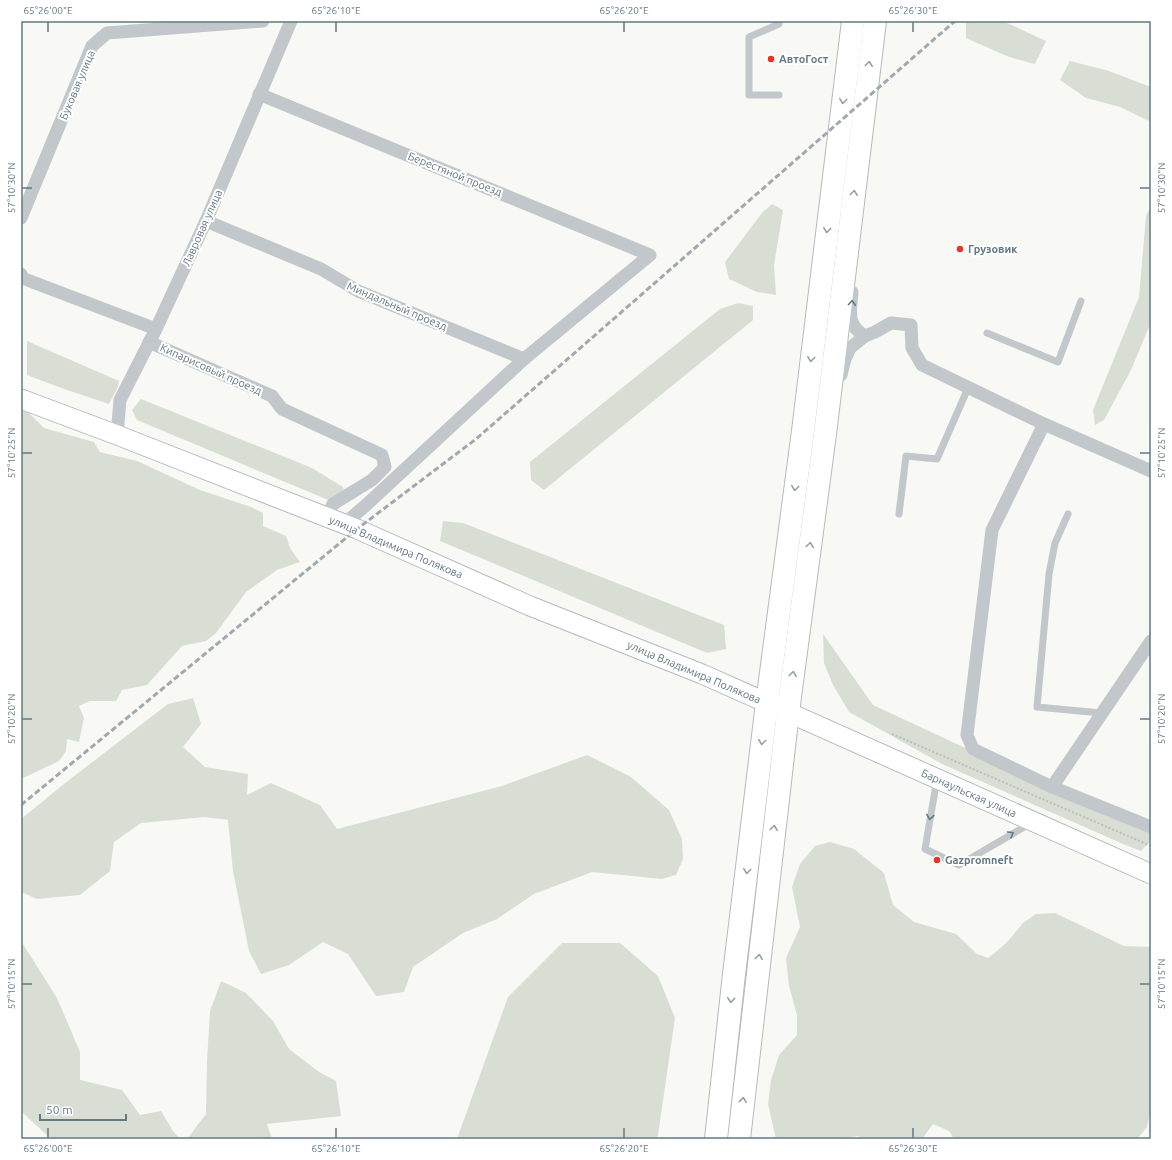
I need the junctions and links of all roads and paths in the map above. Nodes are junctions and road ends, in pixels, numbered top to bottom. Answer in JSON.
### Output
{"nodes":[{"id":1,"x":263,"y":21,"type":"edge"},
{"id":2,"x":291,"y":21,"type":"edge"},
{"id":3,"x":779,"y":21,"type":"edge"},
{"id":4,"x":853,"y":21,"type":"edge"},
{"id":5,"x":875,"y":21,"type":"edge"},
{"id":6,"x":259,"y":94,"type":"junction"},
{"id":7,"x":779,"y":95,"type":"dead end"},
{"id":8,"x":21,"y":218,"type":"edge"},
{"id":9,"x":206,"y":221,"type":"junction"},
{"id":10,"x":850,"y":222,"type":"junction"},
{"id":11,"x":21,"y":274,"type":"edge"},
{"id":12,"x":1081,"y":301,"type":"dead end"},
{"id":13,"x":156,"y":329,"type":"junction"},
{"id":14,"x":987,"y":333,"type":"dead end"},
{"id":15,"x":864,"y":336,"type":"junction"},
{"id":16,"x":149,"y":342,"type":"junction"},
{"id":17,"x":524,"y":358,"type":"junction"},
{"id":18,"x":968,"y":388,"type":"junction"},
{"id":19,"x":21,"y":399,"type":"edge"},
{"id":20,"x":828,"y":403,"type":"junction"},
{"id":21,"x":1044,"y":424,"type":"junction"},
{"id":22,"x":117,"y":435,"type":"junction"},
{"id":23,"x":1151,"y":471,"type":"edge"},
{"id":24,"x":899,"y":514,"type":"dead end"},
{"id":25,"x":1068,"y":514,"type":"dead end"},
{"id":26,"x":336,"y":520,"type":"junction"},
{"id":27,"x":1151,"y":641,"type":"edge"},
{"id":28,"x":767,"y":703,"type":"junction"},
{"id":29,"x":788,"y":712,"type":"junction"},
{"id":30,"x":1101,"y":713,"type":"junction"},
{"id":31,"x":892,"y":734,"type":"dead end"},
{"id":32,"x":936,"y":779,"type":"junction"},
{"id":33,"x":1052,"y":787,"type":"junction"},
{"id":34,"x":1032,"y":822,"type":"junction"},
{"id":35,"x":1151,"y":827,"type":"edge"},
{"id":36,"x":1151,"y":846,"type":"edge"},
{"id":37,"x":1151,"y":874,"type":"edge"},
{"id":38,"x":716,"y":1139,"type":"edge"},
{"id":39,"x":738,"y":1139,"type":"edge"}],
"edges":[{"from":1,"to":8,"type":"street","name":"Буковая улица"},
{"from":2,"to":6,"type":"street","name":"Лавровая улица"},
{"from":3,"to":7,"type":"lane"},
{"from":4,"to":28,"type":"highway","one_way":true},
{"from":10,"to":5,"type":"highway","one_way":true},
{"from":6,"to":9,"type":"street","name":"Лавровая улица"},
{"from":6,"to":17,"type":"street","name":"Берестяной проезд"},
{"from":9,"to":13,"type":"street","name":"Лавровая улица"},
{"from":9,"to":17,"type":"street","name":"Миндальный проезд"},
{"from":15,"to":10,"type":"street","one_way":true},
{"from":10,"to":20,"type":"highway"},
{"from":11,"to":13,"type":"street"},
{"from":12,"to":14,"type":"lane"},
{"from":13,"to":16,"type":"street","name":"Лавровая улица"},
{"from":15,"to":18,"type":"street"},
{"from":15,"to":20,"type":"street"},
{"from":16,"to":22,"type":"street","name":"Лавровая улица"},
{"from":16,"to":26,"type":"street","name":"Кипарисовый проезд"},
{"from":17,"to":26,"type":"street"},
{"from":18,"to":21,"type":"street"},
{"from":18,"to":24,"type":"lane"},
{"from":19,"to":22,"type":"street","name":"улица Владимира Полякова"},
{"from":29,"to":20,"type":"highway","one_way":true},
{"from":21,"to":23,"type":"street"},
{"from":21,"to":33,"type":"street"},
{"from":22,"to":26,"type":"street","name":"улица Владимира Полякова"},
{"from":25,"to":30,"type":"lane"},
{"from":26,"to":28,"type":"street","name":"улица Владимира Полякова"},
{"from":27,"to":30,"type":"street"},
{"from":28,"to":29,"type":"street","name":"улица Владимира Полякова"},
{"from":28,"to":38,"type":"highway","one_way":true},
{"from":29,"to":32,"type":"street","name":"Барнаульская улица"},
{"from":39,"to":29,"type":"highway","one_way":true},
{"from":30,"to":33,"type":"street"},
{"from":31,"to":36,"type":"path"},
{"from":32,"to":34,"type":"street","name":"Барнаульская улица"},
{"from":32,"to":34,"type":"lane","one_way":true},
{"from":33,"to":35,"type":"street"},
{"from":34,"to":37,"type":"street","name":"Барнаульская улица"}]}
